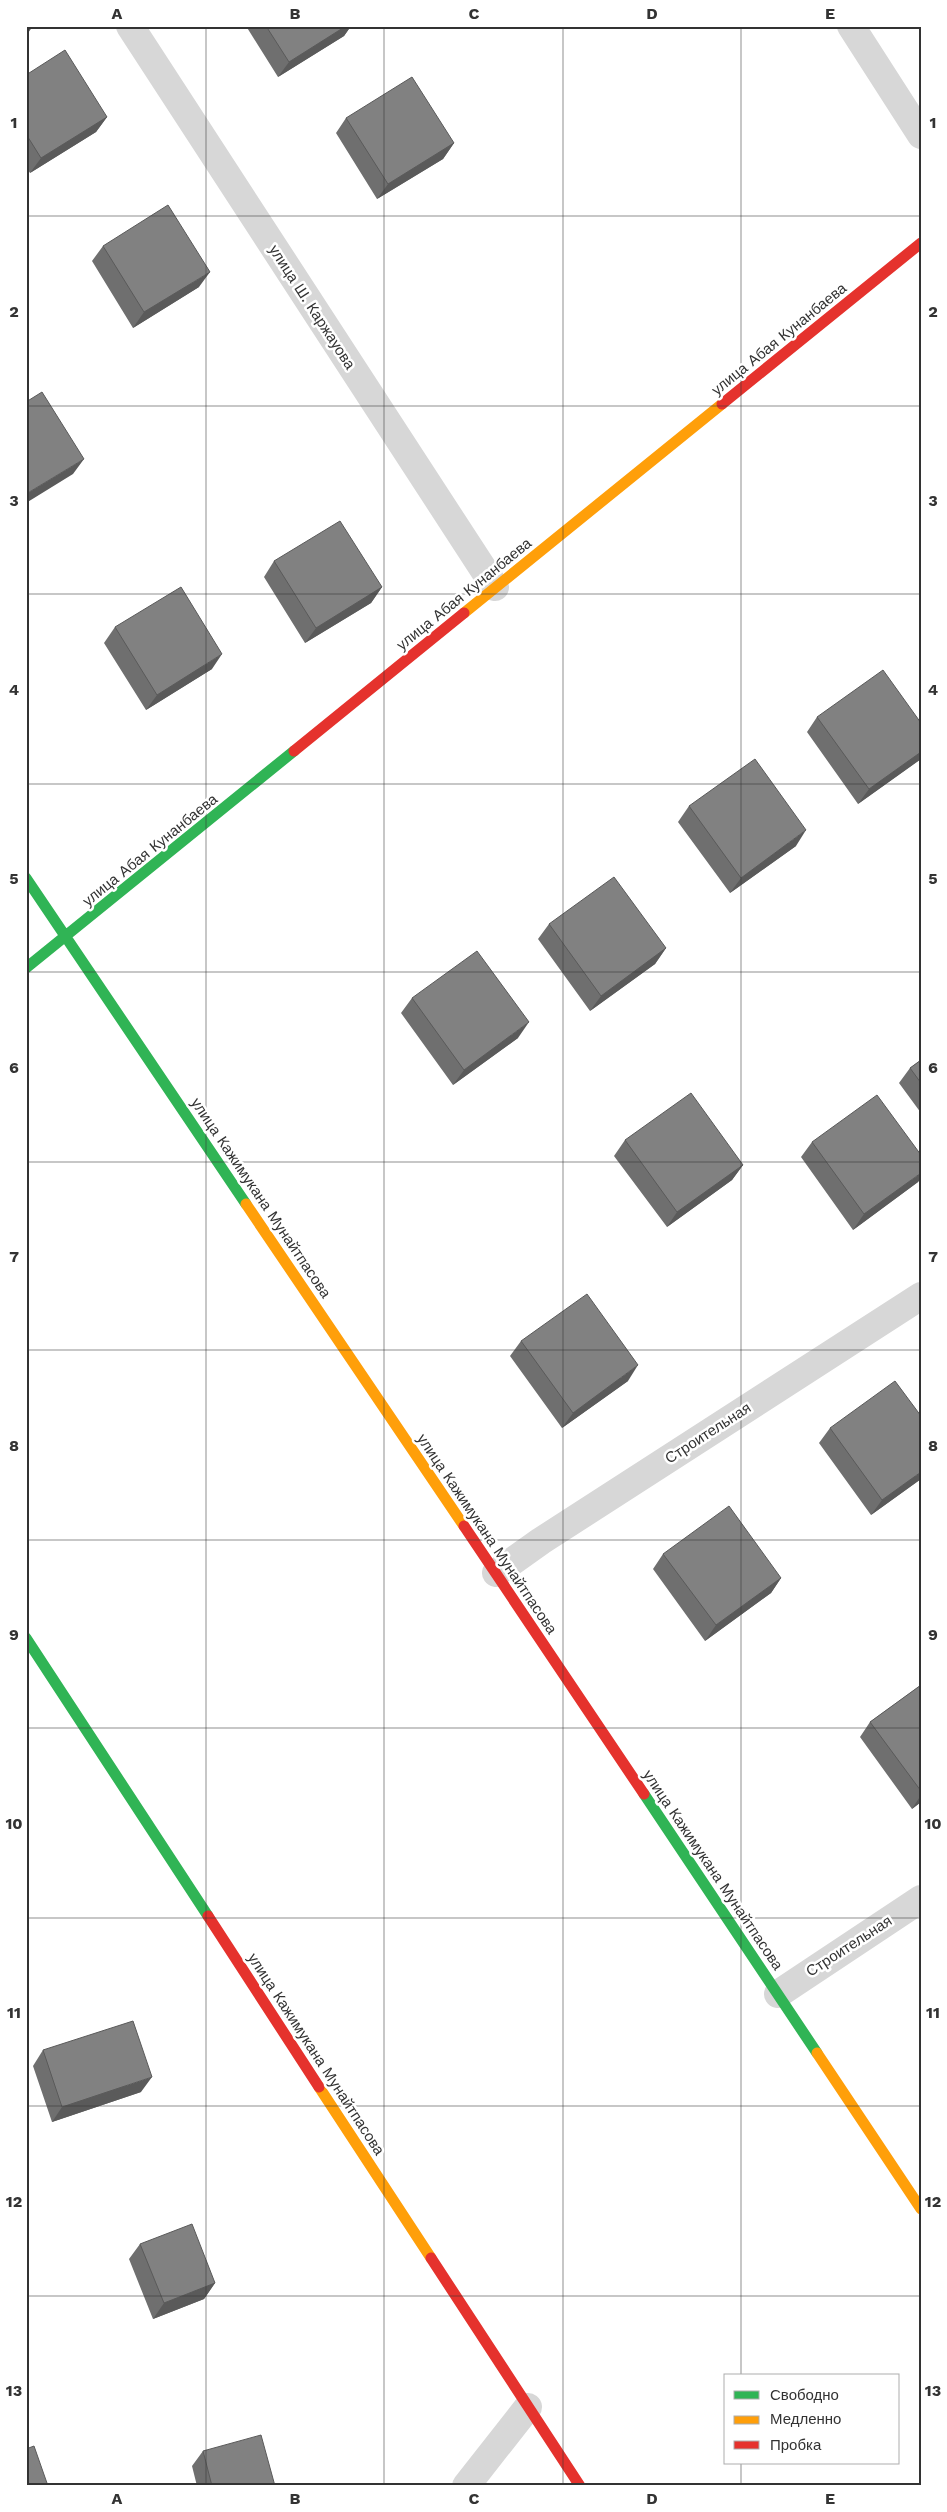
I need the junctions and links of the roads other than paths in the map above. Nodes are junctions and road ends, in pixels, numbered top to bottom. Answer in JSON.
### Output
{"nodes":[{"id":1,"x":130,"y":26,"type":"edge"},
{"id":2,"x":851,"y":26,"type":"edge"},
{"id":3,"x":921,"y":135,"type":"edge"},
{"id":4,"x":921,"y":243,"type":"edge"},
{"id":5,"x":495,"y":587,"type":"junction"},
{"id":6,"x":26,"y":878,"type":"edge"},
{"id":7,"x":66,"y":937,"type":"junction"},
{"id":8,"x":26,"y":968,"type":"edge"},
{"id":9,"x":921,"y":1296,"type":"edge"},
{"id":10,"x":496,"y":1573,"type":"junction"},
{"id":11,"x":26,"y":1638,"type":"edge"},
{"id":12,"x":921,"y":1899,"type":"edge"},
{"id":13,"x":778,"y":1994,"type":"junction"},
{"id":14,"x":921,"y":2209,"type":"edge"},
{"id":15,"x":528,"y":2407,"type":"junction"},
{"id":16,"x":466,"y":2486,"type":"edge"},
{"id":17,"x":580,"y":2486,"type":"edge"}],
"edges":[{"from":1,"to":5,"type":"street","name":"улица Ш. Каржауова"},
{"from":2,"to":3,"type":"street"},
{"from":4,"to":5,"type":"street","name":"улица Абая Кунанбаева"},
{"from":5,"to":7,"type":"street","name":"улица Абая Кунанбаева"},
{"from":6,"to":7,"type":"street","name":"улица Кажимукана Мунайтпасова"},
{"from":7,"to":8,"type":"street","name":"улица Абая Кунанбаева"},
{"from":7,"to":10,"type":"street","name":"улица Кажимукана Мунайтпасова"},
{"from":9,"to":10,"type":"street","name":"Строительная"},
{"from":10,"to":13,"type":"street","name":"улица Кажимукана Мунайтпасова"},
{"from":11,"to":15,"type":"street","name":"улица Кажимукана Мунайтпасова"},
{"from":12,"to":13,"type":"street","name":"Строительная"},
{"from":13,"to":14,"type":"street","name":"улица Кажимукана Мунайтпасова"},
{"from":15,"to":16,"type":"street"},
{"from":15,"to":17,"type":"street","name":"улица Кажимукана Мунайтпасова"}]}
